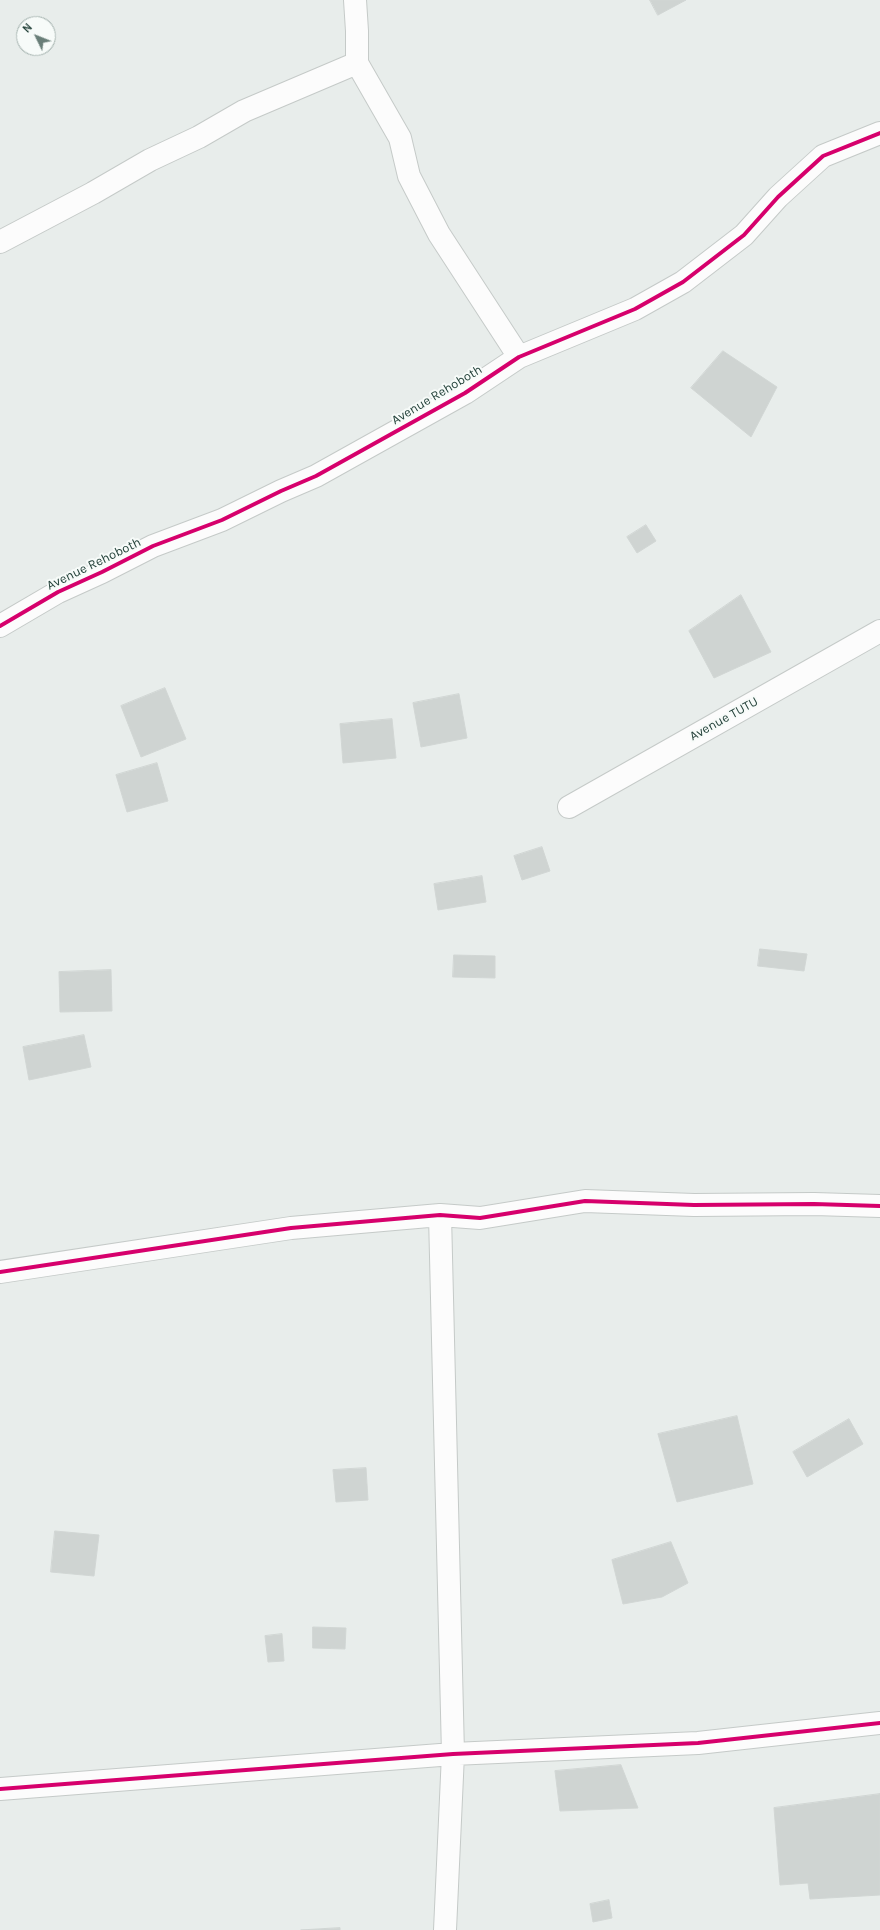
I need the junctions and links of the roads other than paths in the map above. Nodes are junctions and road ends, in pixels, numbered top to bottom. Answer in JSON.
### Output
{"nodes":[{"id":1,"x":355,"y":0,"type":"edge"},
{"id":2,"x":357,"y":63,"type":"junction"},
{"id":3,"x":880,"y":133,"type":"edge"},
{"id":4,"x":0,"y":242,"type":"edge"},
{"id":5,"x":519,"y":357,"type":"junction"},
{"id":6,"x":0,"y":626,"type":"edge"},
{"id":7,"x":880,"y":631,"type":"edge"},
{"id":8,"x":569,"y":807,"type":"dead end"},
{"id":9,"x":880,"y":1206,"type":"edge"},
{"id":10,"x":440,"y":1215,"type":"junction"},
{"id":11,"x":0,"y":1272,"type":"edge"},
{"id":12,"x":880,"y":1723,"type":"edge"},
{"id":13,"x":453,"y":1754,"type":"junction"},
{"id":14,"x":0,"y":1789,"type":"edge"},
{"id":15,"x":445,"y":1930,"type":"edge"}],
"edges":[{"from":1,"to":2,"type":"street"},
{"from":2,"to":4,"type":"street"},
{"from":2,"to":5,"type":"street"},
{"from":3,"to":5,"type":"street","name":"Avenue Rehoboth"},
{"from":5,"to":6,"type":"street","name":"Avenue Rehoboth"},
{"from":7,"to":8,"type":"street","name":"Avenue TUTU"},
{"from":9,"to":10,"type":"street"},
{"from":10,"to":11,"type":"street"},
{"from":10,"to":13,"type":"street"},
{"from":12,"to":13,"type":"street"},
{"from":13,"to":14,"type":"street"},
{"from":13,"to":15,"type":"street"}]}
